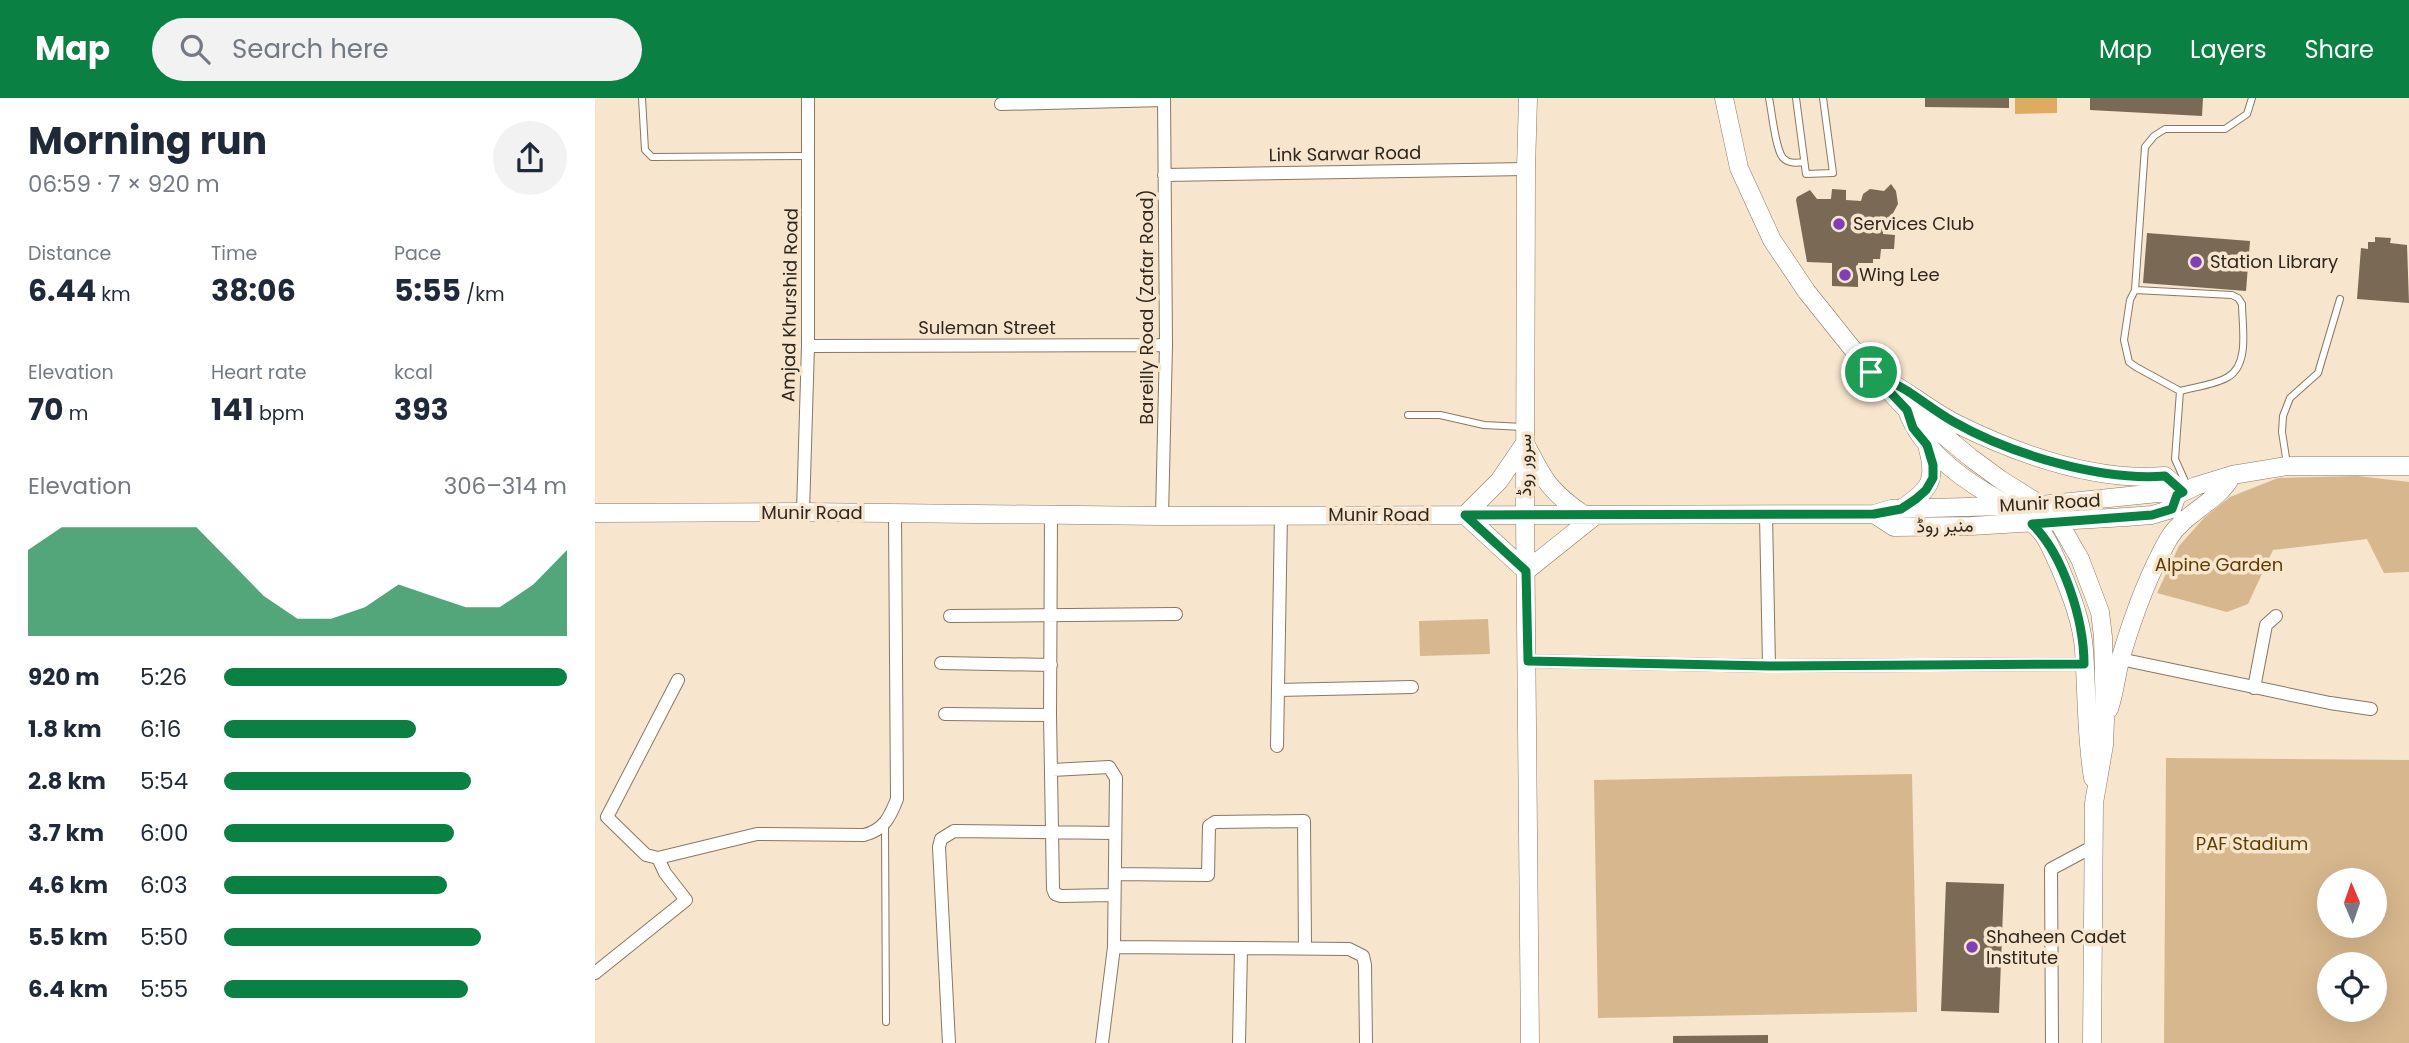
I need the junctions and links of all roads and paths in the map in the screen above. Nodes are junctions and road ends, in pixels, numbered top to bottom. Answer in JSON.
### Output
{"nodes":[{"id":1,"x":642,"y":98,"type":"edge"},
{"id":2,"x":808,"y":98,"type":"edge"},
{"id":3,"x":1528,"y":98,"type":"edge"},
{"id":4,"x":1724,"y":98,"type":"edge"},
{"id":5,"x":1769,"y":98,"type":"edge"},
{"id":6,"x":1796,"y":98,"type":"edge"},
{"id":7,"x":1823,"y":98,"type":"edge"},
{"id":8,"x":2252,"y":98,"type":"edge"},
{"id":9,"x":1164,"y":99,"type":"edge"},
{"id":10,"x":1001,"y":104,"type":"dead end"},
{"id":11,"x":808,"y":156,"type":"junction"},
{"id":12,"x":1804,"y":162,"type":"junction"},
{"id":13,"x":1526,"y":169,"type":"junction"},
{"id":14,"x":1164,"y":175,"type":"junction"},
{"id":15,"x":2135,"y":290,"type":"junction"},
{"id":16,"x":2340,"y":299,"type":"dead end"},
{"id":17,"x":808,"y":345,"type":"junction"},
{"id":18,"x":1166,"y":345,"type":"junction"},
{"id":19,"x":1871,"y":372,"type":"junction"},
{"id":20,"x":2180,"y":391,"type":"junction"},
{"id":21,"x":1907,"y":410,"type":"junction"},
{"id":22,"x":1408,"y":415,"type":"dead end"},
{"id":23,"x":1525,"y":435,"type":"junction"},
{"id":24,"x":1927,"y":445,"type":"junction"},
{"id":25,"x":2287,"y":466,"type":"junction"},
{"id":26,"x":2409,"y":466,"type":"edge"},
{"id":27,"x":2232,"y":475,"type":"junction"},
{"id":28,"x":2183,"y":492,"type":"junction"},
{"id":29,"x":2041,"y":505,"type":"junction"},
{"id":30,"x":2011,"y":506,"type":"junction"},
{"id":31,"x":1901,"y":509,"type":"junction"},
{"id":32,"x":803,"y":512,"type":"junction"},
{"id":33,"x":595,"y":513,"type":"edge"},
{"id":34,"x":895,"y":514,"type":"junction"},
{"id":35,"x":1281,"y":514,"type":"junction"},
{"id":36,"x":1874,"y":514,"type":"junction"},
{"id":37,"x":1051,"y":515,"type":"junction"},
{"id":38,"x":1465,"y":515,"type":"junction"},
{"id":39,"x":1525,"y":515,"type":"junction"},
{"id":40,"x":1590,"y":515,"type":"junction"},
{"id":41,"x":1766,"y":515,"type":"junction"},
{"id":42,"x":1162,"y":516,"type":"junction"},
{"id":43,"x":2058,"y":521,"type":"junction"},
{"id":44,"x":2032,"y":524,"type":"junction"},
{"id":45,"x":1526,"y":571,"type":"junction"},
{"id":46,"x":1176,"y":614,"type":"dead end"},
{"id":47,"x":950,"y":616,"type":"dead end"},
{"id":48,"x":2276,"y":616,"type":"dead end"},
{"id":49,"x":1053,"y":617,"type":"junction"},
{"id":50,"x":2120,"y":659,"type":"junction"},
{"id":51,"x":1528,"y":661,"type":"junction"},
{"id":52,"x":941,"y":663,"type":"dead end"},
{"id":53,"x":2084,"y":664,"type":"junction"},
{"id":54,"x":1051,"y":665,"type":"junction"},
{"id":55,"x":1769,"y":666,"type":"junction"},
{"id":56,"x":678,"y":680,"type":"dead end"},
{"id":57,"x":1412,"y":687,"type":"dead end"},
{"id":58,"x":2253,"y":688,"type":"junction"},
{"id":59,"x":1278,"y":690,"type":"junction"},
{"id":60,"x":2371,"y":709,"type":"dead end"},
{"id":61,"x":946,"y":714,"type":"dead end"},
{"id":62,"x":1050,"y":715,"type":"junction"},
{"id":63,"x":2105,"y":720,"type":"junction"},
{"id":64,"x":1277,"y":746,"type":"dead end"},
{"id":65,"x":1052,"y":770,"type":"junction"},
{"id":66,"x":2095,"y":789,"type":"junction"},
{"id":67,"x":601,"y":816,"type":"edge"},
{"id":68,"x":885,"y":824,"type":"junction"},
{"id":69,"x":1053,"y":831,"type":"junction"},
{"id":70,"x":1115,"y":833,"type":"junction"},
{"id":71,"x":2094,"y":846,"type":"junction"},
{"id":72,"x":658,"y":858,"type":"junction"},
{"id":73,"x":1115,"y":874,"type":"junction"},
{"id":74,"x":1114,"y":895,"type":"junction"},
{"id":75,"x":1114,"y":947,"type":"junction"},
{"id":76,"x":1305,"y":947,"type":"junction"},
{"id":77,"x":1241,"y":949,"type":"junction"},
{"id":78,"x":595,"y":973,"type":"edge"},
{"id":79,"x":885,"y":1022,"type":"dead end"},
{"id":80,"x":949,"y":1043,"type":"edge"},
{"id":81,"x":1102,"y":1043,"type":"edge"},
{"id":82,"x":1240,"y":1043,"type":"edge"},
{"id":83,"x":1366,"y":1043,"type":"edge"},
{"id":84,"x":1530,"y":1043,"type":"edge"},
{"id":85,"x":2052,"y":1043,"type":"edge"},
{"id":86,"x":2092,"y":1043,"type":"edge"}],
"edges":[{"from":1,"to":11,"type":"lane"},
{"from":2,"to":11,"type":"street","name":"Amjad Khurshid Road"},
{"from":3,"to":13,"type":"street","name":"سرور روڈ"},
{"from":4,"to":19,"type":"street"},
{"from":5,"to":12,"type":"lane"},
{"from":6,"to":12,"type":"lane"},
{"from":7,"to":12,"type":"lane"},
{"from":8,"to":15,"type":"lane"},
{"from":9,"to":10,"type":"street"},
{"from":9,"to":14,"type":"street","name":"Bareilly Road (Zafar Road)"},
{"from":11,"to":17,"type":"street","name":"Amjad Khurshid Road"},
{"from":13,"to":14,"type":"street","name":"Link Sarwar Road"},
{"from":13,"to":23,"type":"street","name":"سرور روڈ"},
{"from":14,"to":18,"type":"street","name":"Bareilly Road (Zafar Road)"},
{"from":15,"to":20,"type":"lane"},
{"from":15,"to":20,"type":"lane"},
{"from":16,"to":25,"type":"lane"},
{"from":17,"to":18,"type":"street","name":"Suleman Street"},
{"from":17,"to":32,"type":"street","name":"Amjad Khurshid Road"},
{"from":18,"to":42,"type":"street","name":"Bareilly Road (Zafar Road)"},
{"from":19,"to":21,"type":"street"},
{"from":19,"to":28,"type":"street"},
{"from":20,"to":28,"type":"lane"},
{"from":21,"to":24,"type":"street"},
{"from":21,"to":29,"type":"street"},
{"from":22,"to":23,"type":"lane"},
{"from":23,"to":38,"type":"street"},
{"from":23,"to":39,"type":"street","name":"سرور روڈ"},
{"from":23,"to":40,"type":"street"},
{"from":24,"to":30,"type":"street"},
{"from":24,"to":31,"type":"street"},
{"from":25,"to":26,"type":"street","name":"Munir Road"},
{"from":25,"to":27,"type":"street","name":"Munir Road"},
{"from":27,"to":28,"type":"street","name":"Munir Road"},
{"from":27,"to":50,"type":"street"},
{"from":28,"to":29,"type":"street","name":"Munir Road"},
{"from":28,"to":43,"type":"street","name":"منیر روڈ"},
{"from":29,"to":30,"type":"street","name":"Munir Road"},
{"from":29,"to":43,"type":"street"},
{"from":30,"to":31,"type":"street","name":"Munir Road"},
{"from":30,"to":44,"type":"street"},
{"from":31,"to":36,"type":"street","name":"Munir Road"},
{"from":32,"to":33,"type":"street","name":"Munir Road"},
{"from":32,"to":34,"type":"street","name":"Munir Road"},
{"from":34,"to":37,"type":"street","name":"Munir Road"},
{"from":34,"to":68,"type":"street"},
{"from":35,"to":38,"type":"street","name":"Munir Road"},
{"from":35,"to":42,"type":"street","name":"Munir Road"},
{"from":35,"to":59,"type":"street"},
{"from":36,"to":41,"type":"street","name":"Munir Road"},
{"from":36,"to":44,"type":"street","name":"منیر روڈ"},
{"from":37,"to":42,"type":"street","name":"Munir Road"},
{"from":37,"to":49,"type":"street"},
{"from":38,"to":39,"type":"street","name":"Munir Road"},
{"from":38,"to":45,"type":"street"},
{"from":39,"to":40,"type":"street","name":"Munir Road"},
{"from":39,"to":45,"type":"street","name":"سرور روڈ"},
{"from":40,"to":41,"type":"street","name":"Munir Road"},
{"from":40,"to":45,"type":"street"},
{"from":41,"to":55,"type":"street"},
{"from":43,"to":44,"type":"street","name":"منیر روڈ"},
{"from":43,"to":63,"type":"street"},
{"from":44,"to":53,"type":"street"},
{"from":45,"to":51,"type":"street","name":"سرور روڈ"},
{"from":46,"to":49,"type":"street"},
{"from":47,"to":49,"type":"street"},
{"from":48,"to":58,"type":"street"},
{"from":49,"to":54,"type":"street"},
{"from":50,"to":58,"type":"street"},
{"from":50,"to":63,"type":"street"},
{"from":51,"to":55,"type":"street"},
{"from":51,"to":84,"type":"street","name":"سرور روڈ"},
{"from":52,"to":54,"type":"street"},
{"from":53,"to":55,"type":"street"},
{"from":53,"to":66,"type":"street"},
{"from":54,"to":62,"type":"street"},
{"from":56,"to":67,"type":"street"},
{"from":57,"to":59,"type":"street"},
{"from":58,"to":60,"type":"street"},
{"from":59,"to":64,"type":"street"},
{"from":61,"to":62,"type":"street"},
{"from":62,"to":65,"type":"street"},
{"from":63,"to":66,"type":"street"},
{"from":65,"to":69,"type":"street"},
{"from":65,"to":70,"type":"street"},
{"from":66,"to":71,"type":"street"},
{"from":67,"to":72,"type":"street"},
{"from":68,"to":72,"type":"street"},
{"from":68,"to":79,"type":"lane"},
{"from":69,"to":70,"type":"street"},
{"from":69,"to":74,"type":"street"},
{"from":69,"to":80,"type":"street"},
{"from":70,"to":73,"type":"street"},
{"from":71,"to":85,"type":"street"},
{"from":71,"to":86,"type":"street"},
{"from":72,"to":78,"type":"street"},
{"from":73,"to":74,"type":"street"},
{"from":73,"to":76,"type":"street"},
{"from":74,"to":75,"type":"street"},
{"from":75,"to":77,"type":"street"},
{"from":75,"to":81,"type":"street"},
{"from":76,"to":77,"type":"street"},
{"from":76,"to":83,"type":"street"},
{"from":77,"to":82,"type":"street"}]}
